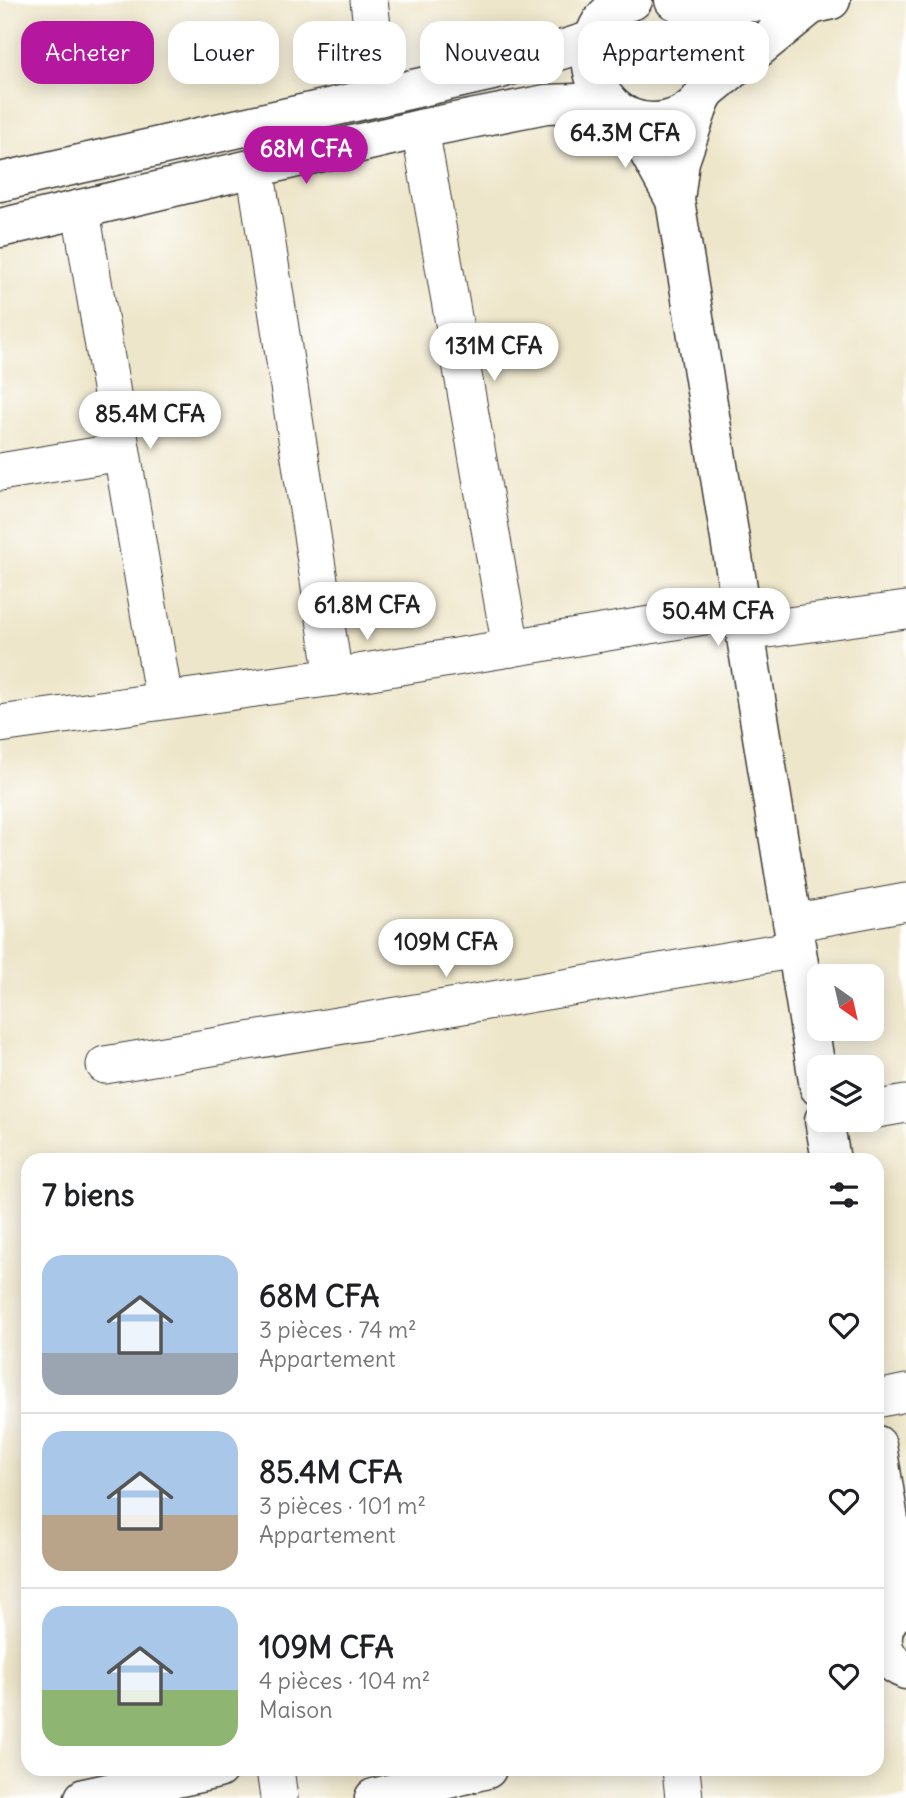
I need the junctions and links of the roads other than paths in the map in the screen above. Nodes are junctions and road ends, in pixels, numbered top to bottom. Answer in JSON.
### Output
{"nodes":[{"id":1,"x":369,"y":0,"type":"edge"},
{"id":2,"x":633,"y":0,"type":"edge"},
{"id":3,"x":679,"y":2,"type":"edge"},
{"id":4,"x":821,"y":2,"type":"edge"},
{"id":5,"x":601,"y":21,"type":"edge"},
{"id":6,"x":578,"y":32,"type":"edge"},
{"id":7,"x":596,"y":84,"type":"edge"},
{"id":8,"x":705,"y":93,"type":"junction"},
{"id":9,"x":380,"y":97,"type":"junction"},
{"id":10,"x":613,"y":107,"type":"junction"},
{"id":11,"x":420,"y":129,"type":"junction"},
{"id":12,"x":255,"y":167,"type":"junction"},
{"id":13,"x":0,"y":182,"type":"edge"},
{"id":14,"x":675,"y":200,"type":"junction"},
{"id":15,"x":81,"y":211,"type":"junction"},
{"id":16,"x":0,"y":228,"type":"edge"},
{"id":17,"x":121,"y":452,"type":"junction"},
{"id":18,"x":0,"y":472,"type":"edge"},
{"id":19,"x":906,"y":610,"type":"edge"},
{"id":20,"x":743,"y":621,"type":"junction"},
{"id":21,"x":511,"y":648,"type":"junction"},
{"id":22,"x":334,"y":677,"type":"junction"},
{"id":23,"x":164,"y":700,"type":"junction"},
{"id":24,"x":0,"y":724,"type":"edge"},
{"id":25,"x":906,"y":902,"type":"edge"},
{"id":26,"x":794,"y":936,"type":"junction"},
{"id":27,"x":814,"y":1055,"type":"edge"},
{"id":28,"x":105,"y":1065,"type":"dead end"},
{"id":29,"x":906,"y":1104,"type":"edge"},
{"id":30,"x":884,"y":1108,"type":"edge"},
{"id":31,"x":826,"y":1132,"type":"edge"},
{"id":32,"x":830,"y":1153,"type":"edge"},
{"id":33,"x":906,"y":1393,"type":"edge"},
{"id":34,"x":884,"y":1398,"type":"edge"},
{"id":35,"x":884,"y":1525,"type":"edge"},
{"id":36,"x":892,"y":1617,"type":"edge"},
{"id":37,"x":884,"y":1636,"type":"edge"},
{"id":38,"x":884,"y":1647,"type":"edge"},
{"id":39,"x":893,"y":1670,"type":"edge"},
{"id":40,"x":186,"y":1776,"type":"edge"},
{"id":41,"x":276,"y":1776,"type":"edge"},
{"id":42,"x":460,"y":1776,"type":"edge"},
{"id":43,"x":682,"y":1776,"type":"edge"},
{"id":44,"x":84,"y":1798,"type":"edge"},
{"id":45,"x":279,"y":1798,"type":"edge"},
{"id":46,"x":374,"y":1798,"type":"edge"},
{"id":47,"x":684,"y":1798,"type":"edge"}],
"edges":[{"from":1,"to":9,"type":"street"},
{"from":2,"to":5,"type":"street"},
{"from":3,"to":4,"type":"street"},
{"from":3,"to":8,"type":"street"},
{"from":4,"to":8,"type":"street"},
{"from":6,"to":9,"type":"street"},
{"from":7,"to":10,"type":"street"},
{"from":8,"to":10,"type":"street"},
{"from":8,"to":14,"type":"street"},
{"from":9,"to":13,"type":"street"},
{"from":10,"to":11,"type":"street"},
{"from":10,"to":14,"type":"street"},
{"from":11,"to":12,"type":"street"},
{"from":11,"to":21,"type":"street"},
{"from":12,"to":15,"type":"street"},
{"from":12,"to":22,"type":"street"},
{"from":14,"to":20,"type":"street"},
{"from":15,"to":16,"type":"street"},
{"from":15,"to":17,"type":"street"},
{"from":17,"to":18,"type":"street"},
{"from":17,"to":23,"type":"street"},
{"from":19,"to":20,"type":"street"},
{"from":20,"to":21,"type":"street"},
{"from":20,"to":26,"type":"street"},
{"from":21,"to":22,"type":"street"},
{"from":22,"to":23,"type":"street"},
{"from":23,"to":24,"type":"street"},
{"from":25,"to":26,"type":"street"},
{"from":26,"to":27,"type":"street"},
{"from":26,"to":28,"type":"street"},
{"from":29,"to":30,"type":"street"},
{"from":31,"to":32,"type":"street"},
{"from":33,"to":34,"type":"street"},
{"from":35,"to":36,"type":"street"},
{"from":36,"to":37,"type":"street"},
{"from":38,"to":39,"type":"street"},
{"from":40,"to":44,"type":"street"},
{"from":41,"to":45,"type":"street"},
{"from":42,"to":46,"type":"street"},
{"from":43,"to":47,"type":"street"}]}
